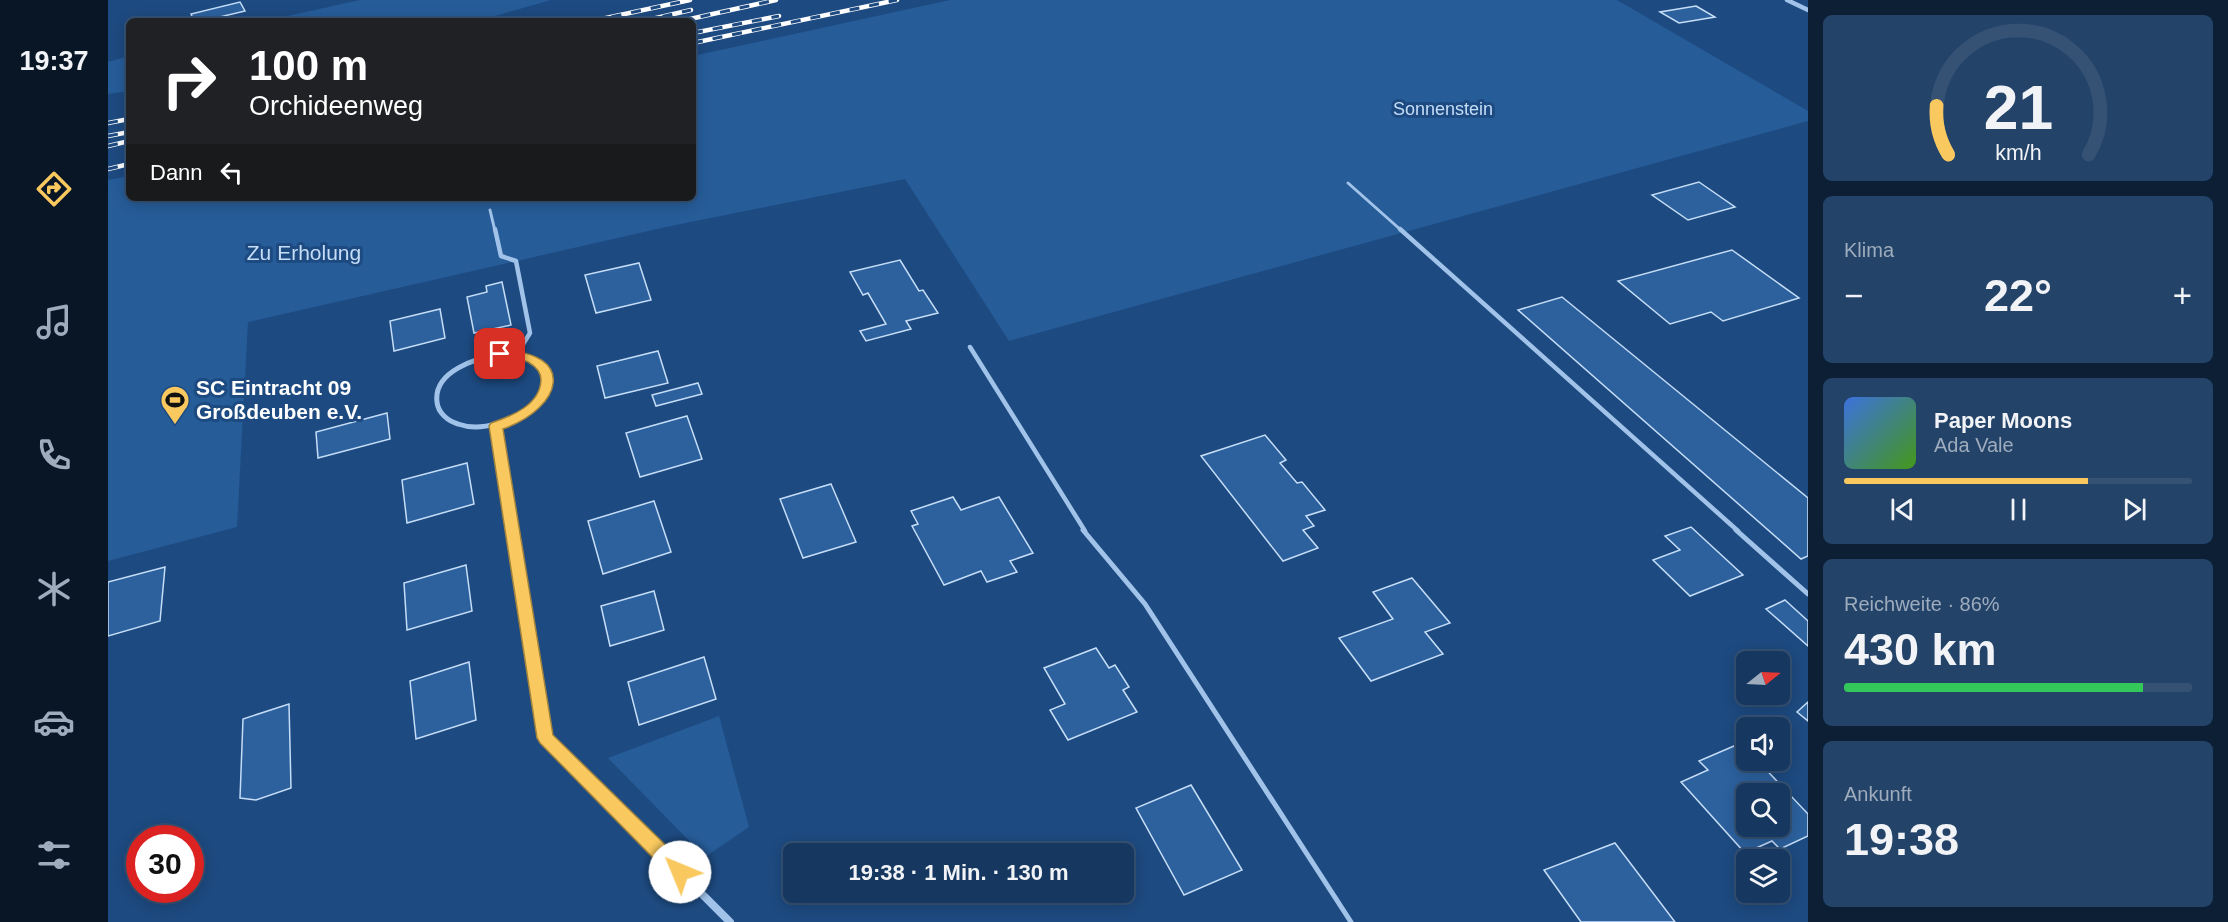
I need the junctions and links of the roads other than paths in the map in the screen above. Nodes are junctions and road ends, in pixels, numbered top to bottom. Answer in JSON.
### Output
{"nodes":[{"id":1,"x":1787,"y":0,"type":"edge"},
{"id":2,"x":1808,"y":10,"type":"edge"},
{"id":3,"x":1348,"y":183,"type":"dead end"},
{"id":4,"x":490,"y":210,"type":"dead end"},
{"id":5,"x":970,"y":346,"type":"dead end"},
{"id":6,"x":517,"y":354,"type":"junction"},
{"id":7,"x":496,"y":426,"type":"junction"},
{"id":8,"x":1808,"y":594,"type":"edge"},
{"id":9,"x":730,"y":922,"type":"edge"},
{"id":10,"x":1351,"y":922,"type":"edge"}],
"edges":[{"from":1,"to":2,"type":"street"},
{"from":3,"to":8,"type":"lane"},
{"from":4,"to":6,"type":"lane"},
{"from":5,"to":10,"type":"lane"},
{"from":6,"to":7,"type":"street"},
{"from":6,"to":7,"type":"street"},
{"from":7,"to":9,"type":"street"}]}
